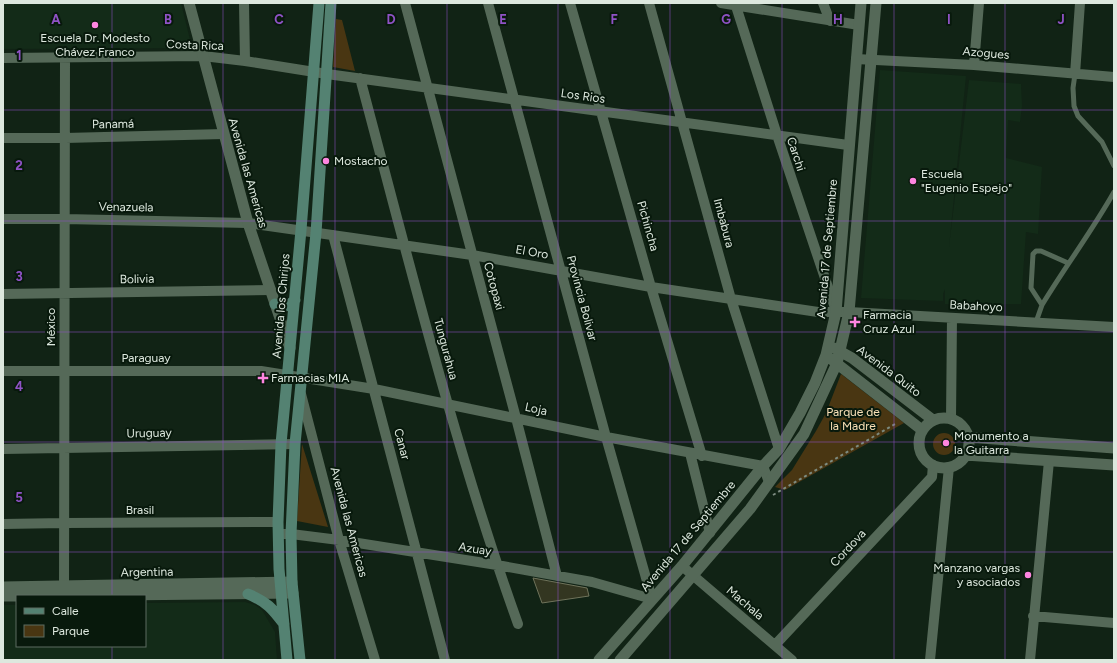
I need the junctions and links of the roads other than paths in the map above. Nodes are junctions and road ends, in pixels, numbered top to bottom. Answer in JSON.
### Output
{"nodes":[{"id":1,"x":189,"y":3,"type":"edge"},
{"id":2,"x":244,"y":3,"type":"edge"},
{"id":3,"x":319,"y":3,"type":"edge"},
{"id":4,"x":331,"y":3,"type":"edge"},
{"id":5,"x":405,"y":3,"type":"edge"},
{"id":6,"x":488,"y":3,"type":"edge"},
{"id":7,"x":570,"y":3,"type":"edge"},
{"id":8,"x":649,"y":3,"type":"edge"},
{"id":9,"x":721,"y":3,"type":"edge"},
{"id":10,"x":824,"y":3,"type":"edge"},
{"id":11,"x":861,"y":3,"type":"edge"},
{"id":12,"x":876,"y":3,"type":"edge"},
{"id":13,"x":979,"y":3,"type":"edge"},
{"id":14,"x":1080,"y":3,"type":"edge"},
{"id":15,"x":735,"y":4,"type":"edge"},
{"id":16,"x":830,"y":21,"type":"junction"},
{"id":17,"x":859,"y":25,"type":"junction"},
{"id":18,"x":203,"y":56,"type":"junction"},
{"id":19,"x":3,"y":58,"type":"edge"},
{"id":20,"x":65,"y":58,"type":"junction"},
{"id":21,"x":856,"y":59,"type":"junction"},
{"id":22,"x":872,"y":59,"type":"junction"},
{"id":23,"x":245,"y":61,"type":"junction"},
{"id":24,"x":974,"y":65,"type":"junction"},
{"id":25,"x":313,"y":72,"type":"junction"},
{"id":26,"x":327,"y":74,"type":"junction"},
{"id":27,"x":1075,"y":74,"type":"junction"},
{"id":28,"x":1114,"y":77,"type":"edge"},
{"id":29,"x":360,"y":78,"type":"junction"},
{"id":30,"x":427,"y":87,"type":"junction"},
{"id":31,"x":515,"y":99,"type":"junction"},
{"id":32,"x":602,"y":111,"type":"junction"},
{"id":33,"x":683,"y":123,"type":"junction"},
{"id":34,"x":224,"y":134,"type":"junction"},
{"id":35,"x":777,"y":135,"type":"junction"},
{"id":36,"x":3,"y":138,"type":"edge"},
{"id":37,"x":65,"y":138,"type":"junction"},
{"id":38,"x":848,"y":145,"type":"junction"},
{"id":39,"x":1114,"y":166,"type":"edge"},
{"id":40,"x":1114,"y":192,"type":"edge"},
{"id":41,"x":3,"y":218,"type":"edge"},
{"id":42,"x":65,"y":218,"type":"junction"},
{"id":43,"x":248,"y":223,"type":"junction"},
{"id":44,"x":301,"y":230,"type":"junction"},
{"id":45,"x":316,"y":233,"type":"junction"},
{"id":46,"x":333,"y":234,"type":"junction"},
{"id":47,"x":405,"y":245,"type":"junction"},
{"id":48,"x":472,"y":254,"type":"junction"},
{"id":49,"x":1068,"y":263,"type":"junction"},
{"id":50,"x":561,"y":271,"type":"junction"},
{"id":51,"x":651,"y":287,"type":"junction"},
{"id":52,"x":271,"y":290,"type":"junction"},
{"id":53,"x":3,"y":294,"type":"edge"},
{"id":54,"x":64,"y":294,"type":"junction"},
{"id":55,"x":731,"y":299,"type":"junction"},
{"id":56,"x":295,"y":300,"type":"junction"},
{"id":57,"x":275,"y":304,"type":"junction"},
{"id":58,"x":1042,"y":305,"type":"junction"},
{"id":59,"x":836,"y":312,"type":"junction"},
{"id":60,"x":849,"y":312,"type":"junction"},
{"id":61,"x":952,"y":318,"type":"junction"},
{"id":62,"x":1036,"y":322,"type":"junction"},
{"id":63,"x":1114,"y":327,"type":"edge"},
{"id":64,"x":290,"y":348,"type":"junction"},
{"id":65,"x":827,"y":350,"type":"junction"},
{"id":66,"x":841,"y":351,"type":"junction"},
{"id":67,"x":837,"y":363,"type":"junction"},
{"id":68,"x":3,"y":371,"type":"edge"},
{"id":69,"x":64,"y":371,"type":"junction"},
{"id":70,"x":288,"y":375,"type":"junction"},
{"id":71,"x":302,"y":377,"type":"junction"},
{"id":72,"x":374,"y":389,"type":"junction"},
{"id":73,"x":300,"y":391,"type":"junction"},
{"id":74,"x":448,"y":404,"type":"junction"},
{"id":75,"x":516,"y":418,"type":"junction"},
{"id":76,"x":951,"y":419,"type":"junction"},
{"id":77,"x":933,"y":420,"type":"junction"},
{"id":78,"x":922,"y":430,"type":"junction"},
{"id":79,"x":606,"y":437,"type":"junction"},
{"id":80,"x":968,"y":437,"type":"junction"},
{"id":81,"x":281,"y":444,"type":"junction"},
{"id":82,"x":295,"y":444,"type":"junction"},
{"id":83,"x":64,"y":448,"type":"junction"},
{"id":84,"x":1114,"y":448,"type":"edge"},
{"id":85,"x":3,"y":449,"type":"edge"},
{"id":86,"x":779,"y":449,"type":"junction"},
{"id":87,"x":690,"y":453,"type":"junction"},
{"id":88,"x":965,"y":455,"type":"junction"},
{"id":89,"x":702,"y":456,"type":"junction"},
{"id":90,"x":1049,"y":461,"type":"junction"},
{"id":91,"x":933,"y":465,"type":"junction"},
{"id":92,"x":1114,"y":465,"type":"edge"},
{"id":93,"x":763,"y":466,"type":"junction"},
{"id":94,"x":950,"y":467,"type":"junction"},
{"id":95,"x":769,"y":482,"type":"junction"},
{"id":96,"x":278,"y":522,"type":"junction"},
{"id":97,"x":64,"y":523,"type":"junction"},
{"id":98,"x":3,"y":524,"type":"edge"},
{"id":99,"x":710,"y":533,"type":"junction"},
{"id":100,"x":278,"y":534,"type":"junction"},
{"id":101,"x":291,"y":534,"type":"junction"},
{"id":102,"x":339,"y":540,"type":"junction"},
{"id":103,"x":417,"y":552,"type":"junction"},
{"id":104,"x":496,"y":565,"type":"junction"},
{"id":105,"x":682,"y":566,"type":"junction"},
{"id":106,"x":692,"y":575,"type":"junction"},
{"id":107,"x":557,"y":576,"type":"junction"},
{"id":108,"x":292,"y":582,"type":"junction"},
{"id":109,"x":3,"y":587,"type":"edge"},
{"id":110,"x":280,"y":588,"type":"junction"},
{"id":111,"x":64,"y":591,"type":"edge"},
{"id":112,"x":293,"y":593,"type":"junction"},
{"id":113,"x":248,"y":594,"type":"junction"},
{"id":114,"x":33,"y":595,"type":"edge"},
{"id":115,"x":3,"y":596,"type":"edge"},
{"id":116,"x":16,"y":596,"type":"edge"},
{"id":117,"x":652,"y":599,"type":"junction"},
{"id":118,"x":1033,"y":616,"type":"junction"},
{"id":119,"x":1114,"y":623,"type":"edge"},
{"id":120,"x":284,"y":624,"type":"junction"},
{"id":121,"x":518,"y":624,"type":"dead end"},
{"id":122,"x":775,"y":645,"type":"junction"},
{"id":123,"x":287,"y":660,"type":"edge"},
{"id":124,"x":300,"y":660,"type":"edge"},
{"id":125,"x":375,"y":660,"type":"edge"},
{"id":126,"x":445,"y":660,"type":"edge"},
{"id":127,"x":599,"y":660,"type":"edge"},
{"id":128,"x":620,"y":660,"type":"edge"},
{"id":129,"x":792,"y":660,"type":"edge"},
{"id":130,"x":930,"y":660,"type":"edge"},
{"id":131,"x":1030,"y":660,"type":"edge"}],
"edges":[{"from":1,"to":18,"type":"street","name":"Avenida las Americas"},
{"from":2,"to":23,"type":"street"},
{"from":3,"to":25,"type":"main road","name":"Avenida los Chirijos"},
{"from":4,"to":26,"type":"main road"},
{"from":5,"to":30,"type":"street","name":"Cotopaxi"},
{"from":6,"to":31,"type":"street","name":"Provincia Bolivar"},
{"from":7,"to":32,"type":"street","name":"Pichincha"},
{"from":8,"to":33,"type":"street","name":"Imbabura"},
{"from":9,"to":15,"type":"street"},
{"from":10,"to":16,"type":"street"},
{"from":11,"to":17,"type":"street","name":"Avenida 17 de Septiembre"},
{"from":12,"to":22,"type":"street"},
{"from":13,"to":24,"type":"street"},
{"from":14,"to":27,"type":"street"},
{"from":15,"to":16,"type":"street"},
{"from":15,"to":35,"type":"street","name":"Carchi"},
{"from":16,"to":17,"type":"street"},
{"from":17,"to":21,"type":"street","name":"Avenida 17 de Septiembre"},
{"from":18,"to":20,"type":"street","name":"Costa Rica"},
{"from":18,"to":23,"type":"street","name":"Costa Rica"},
{"from":18,"to":34,"type":"street","name":"Avenida las Americas"},
{"from":19,"to":20,"type":"street","name":"Costa Rica"},
{"from":20,"to":37,"type":"street","name":"México"},
{"from":21,"to":22,"type":"street","name":"Azogues"},
{"from":21,"to":38,"type":"street","name":"Avenida 17 de Septiembre"},
{"from":22,"to":24,"type":"street","name":"Azogues"},
{"from":22,"to":60,"type":"street"},
{"from":23,"to":25,"type":"street","name":"Costa Rica"},
{"from":24,"to":27,"type":"street","name":"Azogues"},
{"from":25,"to":26,"type":"street","name":"Los Rios"},
{"from":25,"to":44,"type":"main road","name":"Avenida los Chirijos"},
{"from":26,"to":29,"type":"street","name":"Los Rios"},
{"from":26,"to":45,"type":"main road"},
{"from":27,"to":28,"type":"street","name":"Azogues"},
{"from":27,"to":39,"type":"lane"},
{"from":29,"to":30,"type":"street","name":"Los Rios"},
{"from":29,"to":47,"type":"street","name":"Tungurahua"},
{"from":30,"to":31,"type":"street","name":"Los Rios"},
{"from":30,"to":48,"type":"street","name":"Cotopaxi"},
{"from":31,"to":32,"type":"street","name":"Los Rios"},
{"from":31,"to":50,"type":"street","name":"Provincia Bolivar"},
{"from":32,"to":33,"type":"street","name":"Los Rios"},
{"from":32,"to":51,"type":"street","name":"Pichincha"},
{"from":33,"to":35,"type":"street","name":"Los Rios"},
{"from":33,"to":55,"type":"street","name":"Imbabura"},
{"from":34,"to":37,"type":"street","name":"Panamá"},
{"from":34,"to":43,"type":"street","name":"Avenida las Americas"},
{"from":35,"to":38,"type":"street","name":"Los Rios"},
{"from":35,"to":59,"type":"street","name":"Carchi"},
{"from":36,"to":37,"type":"street","name":"Panamá"},
{"from":37,"to":42,"type":"street","name":"México"},
{"from":38,"to":59,"type":"street","name":"Avenida 17 de Septiembre"},
{"from":40,"to":49,"type":"lane"},
{"from":41,"to":42,"type":"street","name":"Venazuela"},
{"from":42,"to":43,"type":"street","name":"Venazuela"},
{"from":42,"to":54,"type":"street","name":"México"},
{"from":43,"to":44,"type":"street","name":"El Oro"},
{"from":43,"to":52,"type":"street","name":"Avenida las Americas"},
{"from":44,"to":45,"type":"street","name":"El Oro"},
{"from":44,"to":56,"type":"main road","name":"Avenida los Chirijos"},
{"from":45,"to":46,"type":"street","name":"El Oro"},
{"from":45,"to":71,"type":"main road"},
{"from":46,"to":47,"type":"street","name":"El Oro"},
{"from":46,"to":72,"type":"street","name":"Canar"},
{"from":47,"to":48,"type":"street","name":"El Oro"},
{"from":47,"to":74,"type":"street","name":"Tungurahua"},
{"from":48,"to":50,"type":"street","name":"El Oro"},
{"from":48,"to":75,"type":"street","name":"Cotopaxi"},
{"from":49,"to":58,"type":"lane"},
{"from":49,"to":58,"type":"lane"},
{"from":50,"to":51,"type":"street","name":"El Oro"},
{"from":50,"to":79,"type":"street","name":"Provincia Bolivar"},
{"from":51,"to":55,"type":"street","name":"El Oro"},
{"from":51,"to":89,"type":"street","name":"Pichincha"},
{"from":52,"to":54,"type":"street","name":"Bolivia"},
{"from":52,"to":57,"type":"street","name":"Avenida las Americas"},
{"from":53,"to":54,"type":"street","name":"Bolivia"},
{"from":54,"to":69,"type":"street","name":"México"},
{"from":55,"to":59,"type":"street","name":"El Oro"},
{"from":55,"to":86,"type":"street","name":"Imbabura"},
{"from":56,"to":57,"type":"main road"},
{"from":56,"to":64,"type":"main road","name":"Avenida los Chirijos"},
{"from":57,"to":64,"type":"street","name":"Avenida las Americas"},
{"from":58,"to":62,"type":"lane"},
{"from":59,"to":60,"type":"street","name":"Babahoyo"},
{"from":59,"to":65,"type":"street","name":"Avenida 17 de Septiembre"},
{"from":60,"to":61,"type":"street","name":"Babahoyo"},
{"from":60,"to":66,"type":"street"},
{"from":61,"to":62,"type":"street","name":"Babahoyo"},
{"from":61,"to":76,"type":"street"},
{"from":62,"to":63,"type":"street","name":"Babahoyo"},
{"from":64,"to":70,"type":"main road","name":"Avenida los Chirijos"},
{"from":65,"to":66,"type":"street","name":"Avenida Quito"},
{"from":65,"to":67,"type":"street","name":"Avenida Quito"},
{"from":65,"to":86,"type":"street","name":"Avenida 17 de Septiembre"},
{"from":66,"to":67,"type":"street"},
{"from":66,"to":77,"type":"street","name":"Avenida Quito"},
{"from":67,"to":78,"type":"street","name":"Avenida Quito"},
{"from":67,"to":95,"type":"street"},
{"from":68,"to":69,"type":"street","name":"Paraguay"},
{"from":69,"to":70,"type":"street","name":"Paraguay"},
{"from":69,"to":83,"type":"street","name":"México"},
{"from":70,"to":71,"type":"street","name":"Loja"},
{"from":70,"to":81,"type":"main road","name":"Avenida los Chirijos"},
{"from":71,"to":72,"type":"street","name":"Loja"},
{"from":71,"to":73,"type":"main road"},
{"from":72,"to":74,"type":"street","name":"Loja"},
{"from":72,"to":103,"type":"street","name":"Canar"},
{"from":73,"to":82,"type":"main road"},
{"from":73,"to":102,"type":"street","name":"Avenida las Americas"},
{"from":74,"to":75,"type":"street","name":"Loja"},
{"from":74,"to":104,"type":"street","name":"Tungurahua"},
{"from":75,"to":79,"type":"street","name":"Loja"},
{"from":75,"to":107,"type":"street","name":"Cotopaxi"},
{"from":76,"to":77,"type":"street"},
{"from":76,"to":80,"type":"street"},
{"from":77,"to":78,"type":"street"},
{"from":78,"to":91,"type":"street"},
{"from":79,"to":87,"type":"street","name":"Loja"},
{"from":79,"to":117,"type":"street","name":"Provincia Bolivar"},
{"from":80,"to":84,"type":"street"},
{"from":80,"to":88,"type":"street"},
{"from":81,"to":82,"type":"street","name":"Uruguay"},
{"from":81,"to":83,"type":"street","name":"Uruguay"},
{"from":81,"to":96,"type":"main road","name":"Avenida los Chirijos"},
{"from":82,"to":101,"type":"main road"},
{"from":83,"to":85,"type":"street","name":"Uruguay"},
{"from":83,"to":97,"type":"street","name":"México"},
{"from":86,"to":93,"type":"street","name":"Avenida 17 de Septiembre"},
{"from":87,"to":89,"type":"street","name":"Loja"},
{"from":87,"to":99,"type":"street"},
{"from":88,"to":90,"type":"street"},
{"from":88,"to":94,"type":"street"},
{"from":89,"to":93,"type":"street","name":"Loja"},
{"from":90,"to":92,"type":"street"},
{"from":90,"to":118,"type":"street"},
{"from":91,"to":94,"type":"street"},
{"from":91,"to":122,"type":"street","name":"Cordova"},
{"from":93,"to":95,"type":"street"},
{"from":93,"to":99,"type":"street","name":"Avenida 17 de Septiembre"},
{"from":94,"to":130,"type":"street"},
{"from":95,"to":106,"type":"street"},
{"from":96,"to":97,"type":"street","name":"Brasil"},
{"from":96,"to":100,"type":"main road","name":"Avenida los Chirijos"},
{"from":97,"to":98,"type":"street","name":"Brasil"},
{"from":97,"to":111,"type":"street","name":"México"},
{"from":99,"to":105,"type":"street","name":"Avenida 17 de Septiembre"},
{"from":100,"to":101,"type":"street"},
{"from":100,"to":110,"type":"main road","name":"Avenida los Chirijos"},
{"from":101,"to":102,"type":"street","name":"Azuay"},
{"from":101,"to":108,"type":"main road"},
{"from":102,"to":103,"type":"street","name":"Azuay"},
{"from":102,"to":125,"type":"street","name":"Avenida las Americas"},
{"from":103,"to":104,"type":"street","name":"Azuay"},
{"from":103,"to":126,"type":"street","name":"Canar"},
{"from":104,"to":107,"type":"street","name":"Azuay"},
{"from":104,"to":121,"type":"street","name":"Tungurahua"},
{"from":105,"to":106,"type":"street","name":"Machala"},
{"from":105,"to":117,"type":"street","name":"Avenida 17 de Septiembre"},
{"from":106,"to":122,"type":"street","name":"Machala"},
{"from":106,"to":128,"type":"street"},
{"from":107,"to":117,"type":"street","name":"Azuay"},
{"from":108,"to":110,"type":"street","name":"Argentina"},
{"from":108,"to":112,"type":"main road"},
{"from":109,"to":111,"type":"street","name":"Argentina"},
{"from":110,"to":111,"type":"street","name":"Argentina"},
{"from":110,"to":112,"type":"street","name":"Argentina"},
{"from":110,"to":113,"type":"street","name":"Argentina"},
{"from":110,"to":120,"type":"main road","name":"Avenida los Chirijos"},
{"from":111,"to":113,"type":"street","name":"Argentina"},
{"from":111,"to":114,"type":"street","name":"Argentina"},
{"from":112,"to":124,"type":"main road"},
{"from":113,"to":120,"type":"main road"},
{"from":115,"to":116,"type":"street"},
{"from":117,"to":127,"type":"street","name":"Avenida 17 de Septiembre"},
{"from":118,"to":119,"type":"street"},
{"from":118,"to":131,"type":"street"},
{"from":120,"to":123,"type":"main road","name":"Avenida los Chirijos"},
{"from":122,"to":129,"type":"street","name":"Machala"}]}
